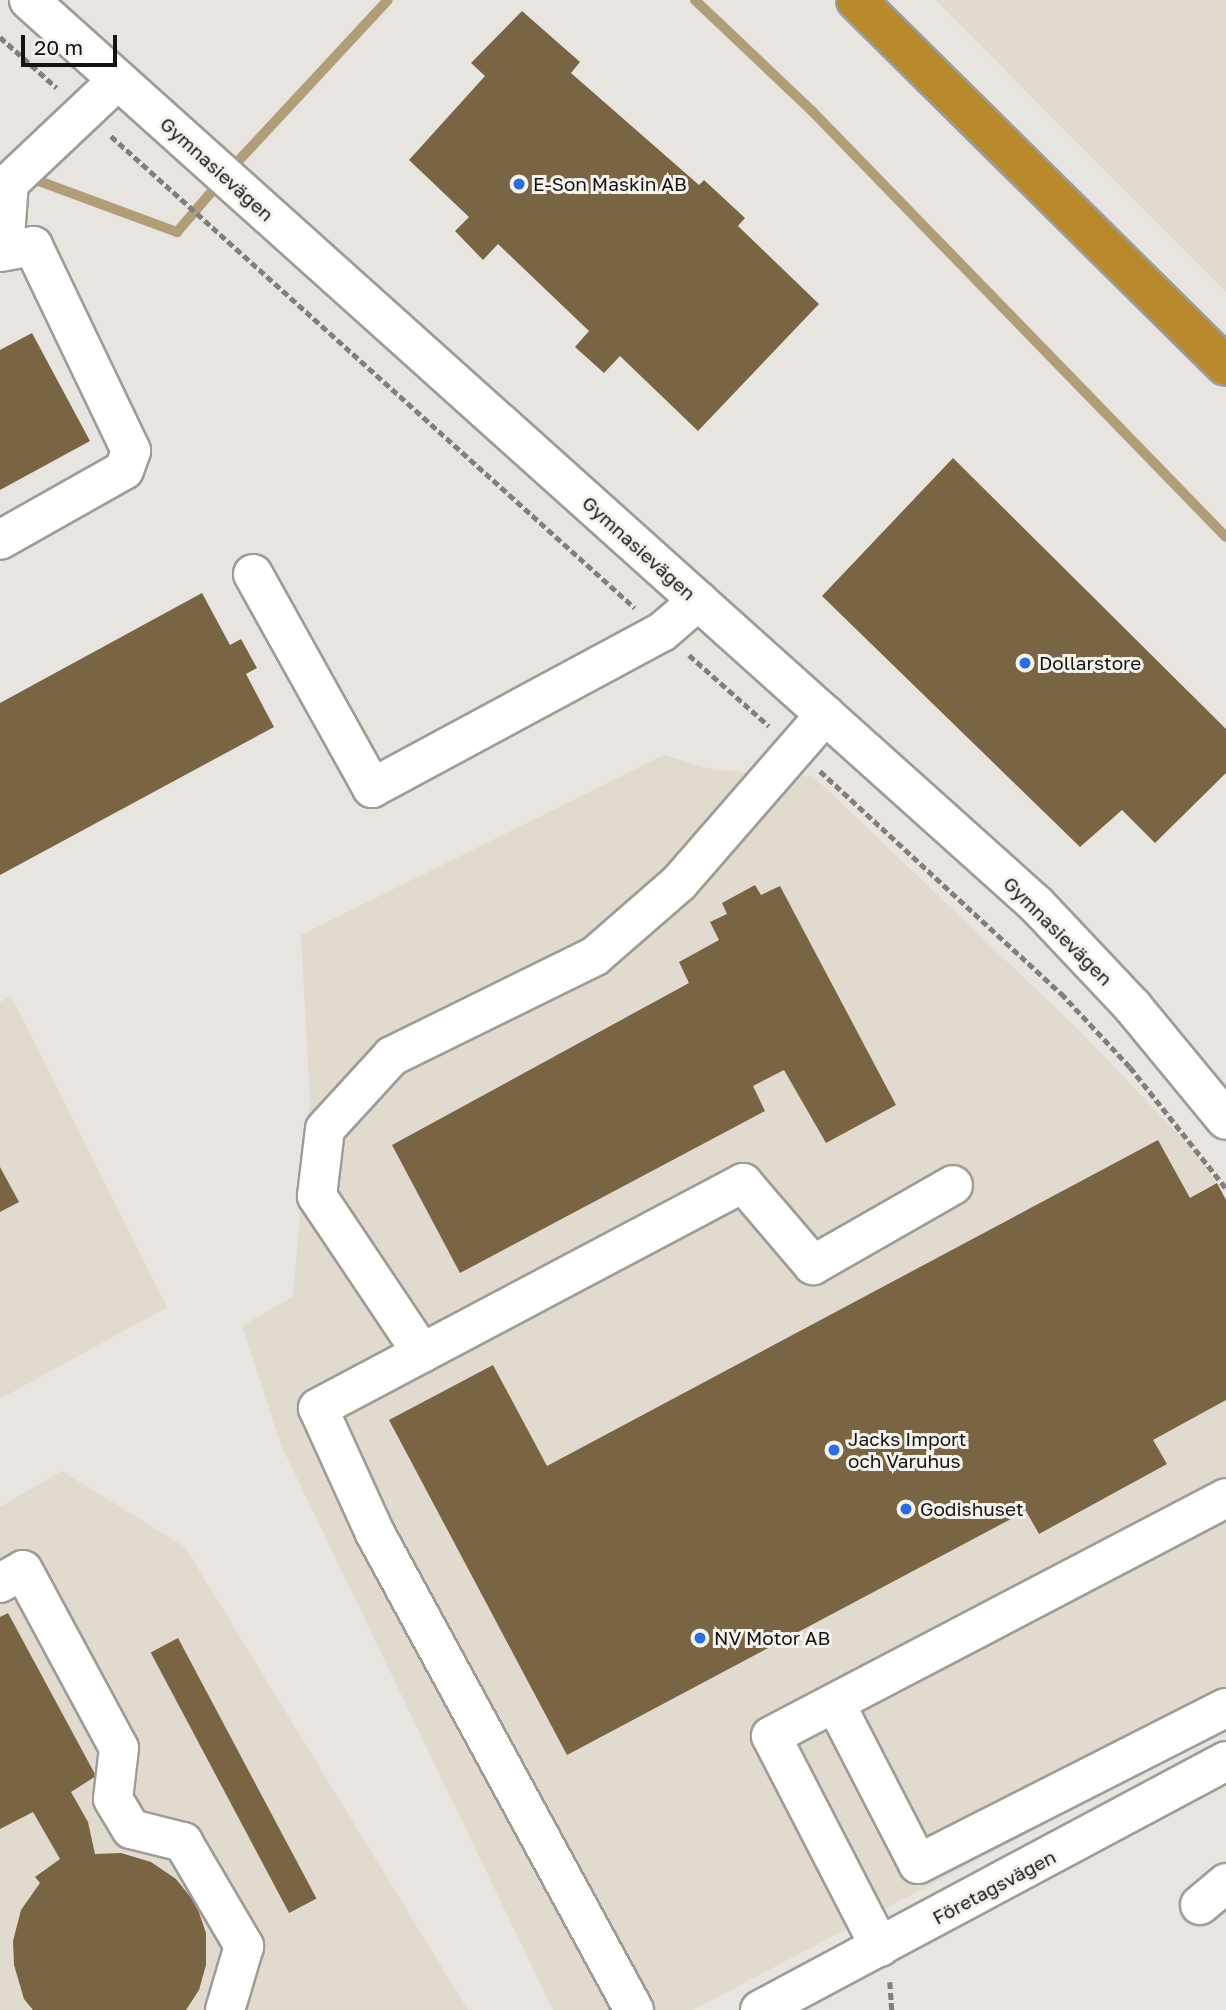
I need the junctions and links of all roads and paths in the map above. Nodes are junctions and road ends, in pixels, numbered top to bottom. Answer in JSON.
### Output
{"nodes":[{"id":1,"x":29,"y":0,"type":"edge"},
{"id":2,"x":856,"y":0,"type":"edge"},
{"id":3,"x":0,"y":37,"type":"edge"},
{"id":4,"x":118,"y":80,"type":"junction"},
{"id":5,"x":84,"y":112,"type":"junction"},
{"id":6,"x":2,"y":251,"type":"edge"},
{"id":7,"x":1226,"y":366,"type":"edge"},
{"id":8,"x":0,"y":540,"type":"edge"},
{"id":9,"x":253,"y":574,"type":"dead end"},
{"id":10,"x":698,"y":601,"type":"junction"},
{"id":11,"x":662,"y":632,"type":"junction"},
{"id":12,"x":825,"y":715,"type":"junction"},
{"id":13,"x":796,"y":749,"type":"junction"},
{"id":14,"x":1226,"y":1120,"type":"edge"},
{"id":15,"x":953,"y":1185,"type":"dead end"},
{"id":16,"x":1226,"y":1188,"type":"edge"},
{"id":17,"x":422,"y":1353,"type":"junction"},
{"id":18,"x":1226,"y":1497,"type":"edge"},
{"id":19,"x":0,"y":1583,"type":"edge"},
{"id":20,"x":835,"y":1703,"type":"junction"},
{"id":21,"x":1226,"y":1708,"type":"edge"},
{"id":22,"x":1226,"y":1761,"type":"edge"},
{"id":23,"x":880,"y":1947,"type":"junction"},
{"id":24,"x":225,"y":2010,"type":"edge"},
{"id":25,"x":634,"y":2010,"type":"edge"},
{"id":26,"x":760,"y":2010,"type":"edge"}],
"edges":[{"from":1,"to":4,"type":"street","name":"Gymnasievägen"},
{"from":2,"to":7,"type":"highway"},
{"from":3,"to":5,"type":"path"},
{"from":4,"to":5,"type":"street"},
{"from":4,"to":10,"type":"street","name":"Gymnasievägen"},
{"from":5,"to":6,"type":"street"},
{"from":5,"to":11,"type":"path"},
{"from":6,"to":8,"type":"street"},
{"from":9,"to":11,"type":"street"},
{"from":10,"to":11,"type":"street"},
{"from":10,"to":12,"type":"street","name":"Gymnasievägen"},
{"from":11,"to":13,"type":"path"},
{"from":12,"to":13,"type":"street"},
{"from":12,"to":14,"type":"street","name":"Gymnasievägen"},
{"from":13,"to":16,"type":"path"},
{"from":13,"to":17,"type":"street"},
{"from":15,"to":17,"type":"street"},
{"from":17,"to":25,"type":"street"},
{"from":18,"to":20,"type":"street"},
{"from":19,"to":24,"type":"street"},
{"from":20,"to":21,"type":"street"},
{"from":20,"to":23,"type":"street"},
{"from":22,"to":23,"type":"street","name":"Företagsvägen"},
{"from":23,"to":26,"type":"street","name":"Företagsvägen"}]}
